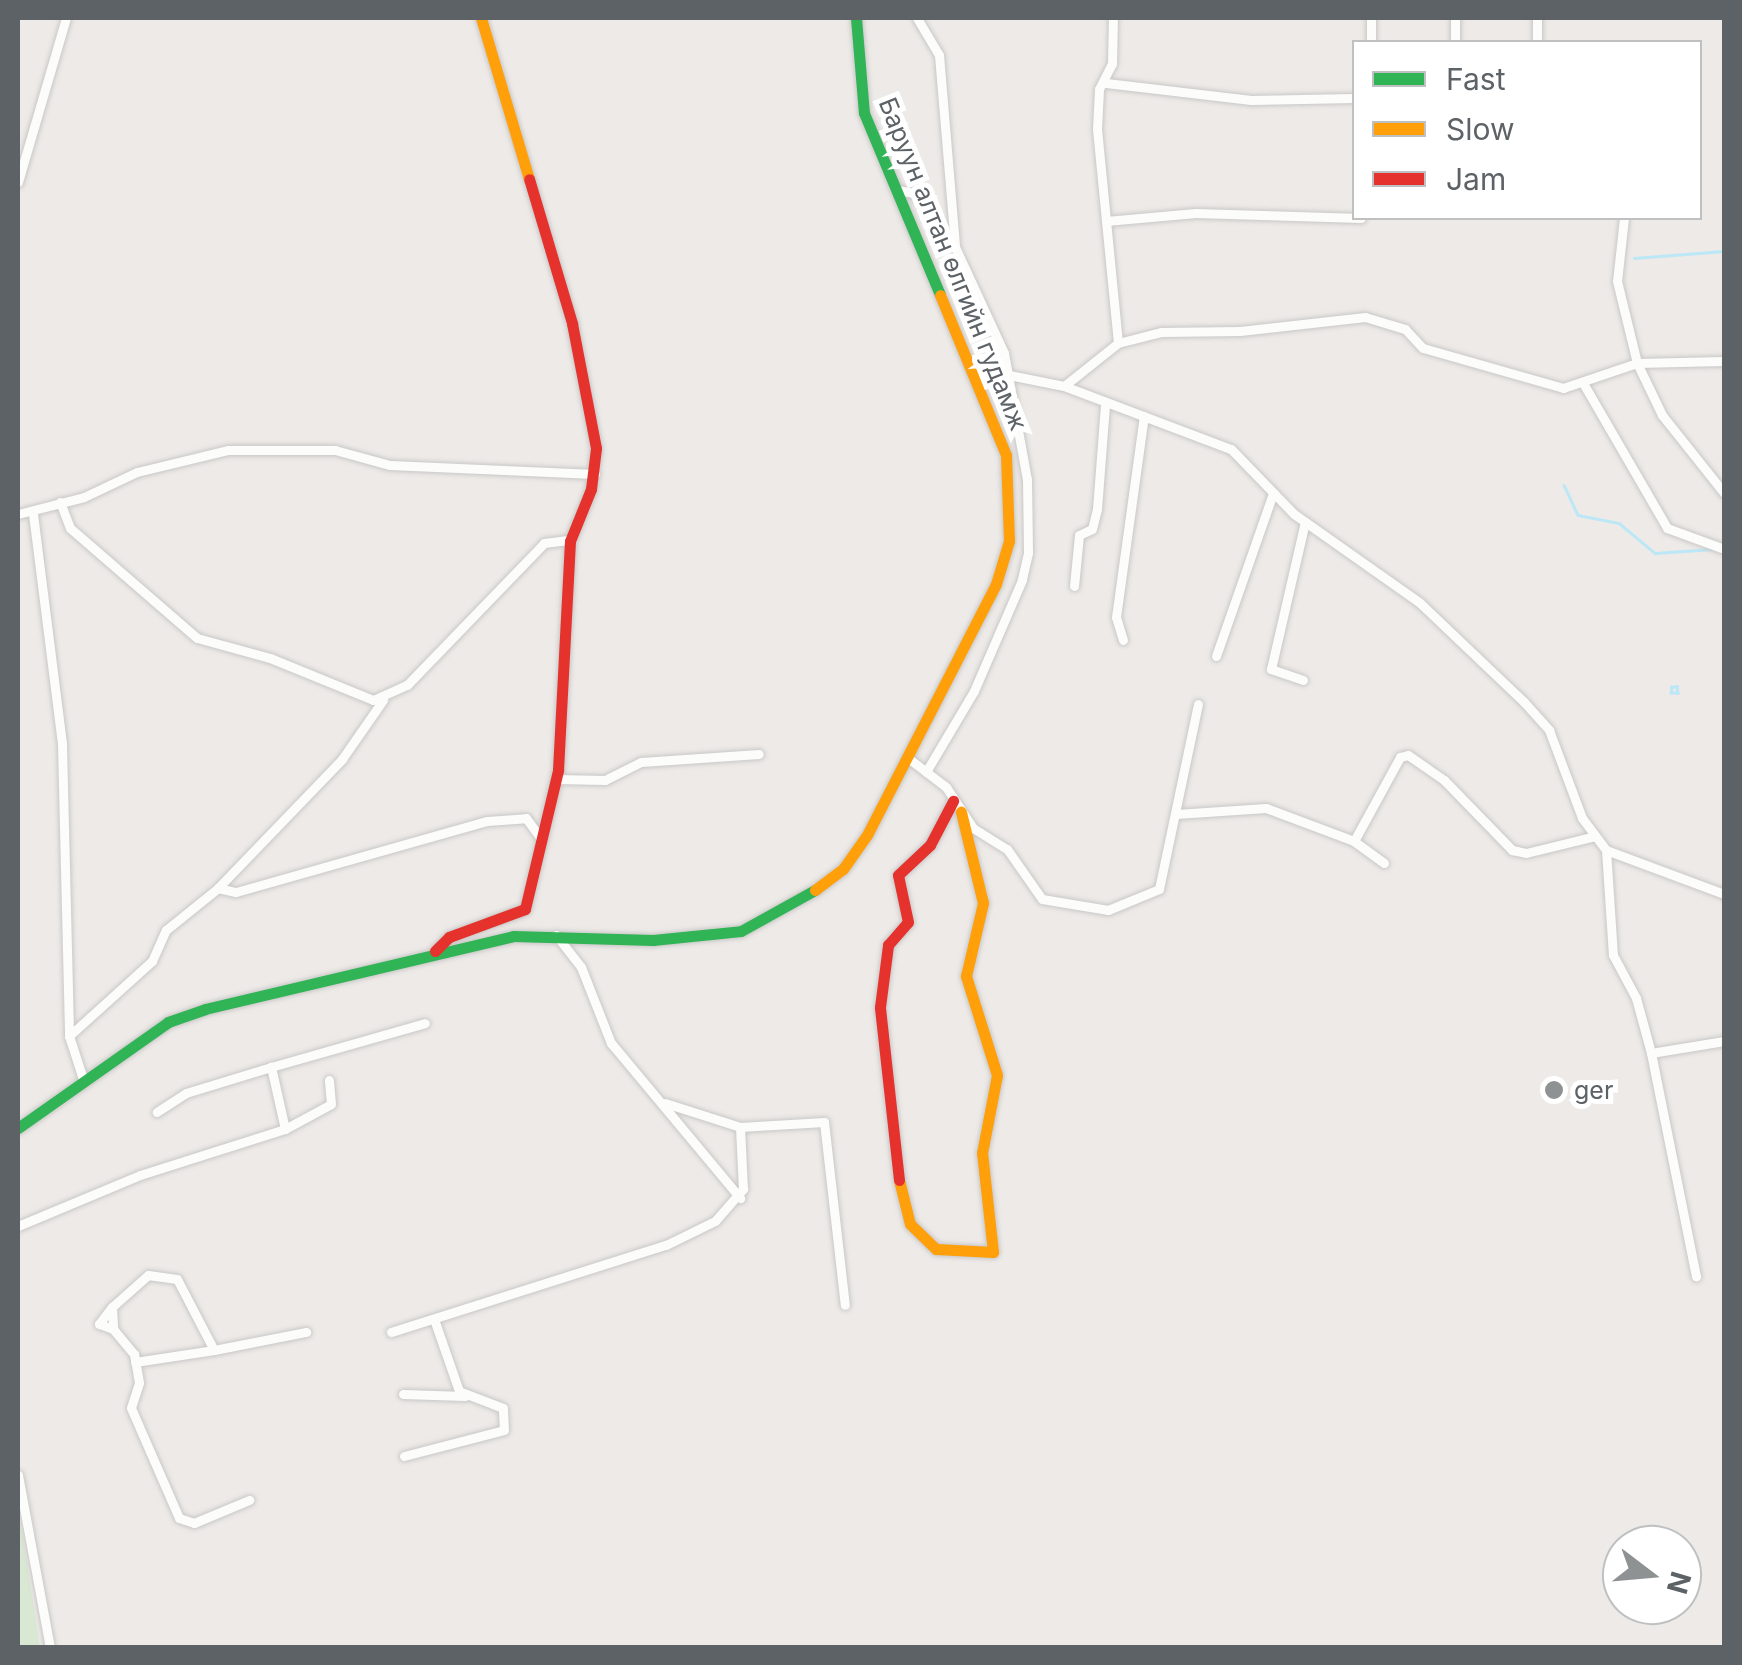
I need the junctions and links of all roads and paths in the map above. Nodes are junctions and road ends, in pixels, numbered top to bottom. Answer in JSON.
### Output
{"nodes":[{"id":1,"x":66,"y":18,"type":"edge"},
{"id":2,"x":482,"y":18,"type":"edge"},
{"id":3,"x":856,"y":18,"type":"edge"},
{"id":4,"x":917,"y":18,"type":"edge"},
{"id":5,"x":1113,"y":18,"type":"edge"},
{"id":6,"x":1106,"y":83,"type":"junction"},
{"id":7,"x":1352,"y":98,"type":"edge"},
{"id":8,"x":18,"y":182,"type":"edge"},
{"id":9,"x":896,"y":190,"type":"junction"},
{"id":10,"x":1352,"y":218,"type":"edge"},
{"id":11,"x":1624,"y":220,"type":"edge"},
{"id":12,"x":1106,"y":221,"type":"junction"},
{"id":13,"x":955,"y":247,"type":"junction"},
{"id":14,"x":1118,"y":344,"type":"junction"},
{"id":15,"x":1724,"y":361,"type":"edge"},
{"id":16,"x":1637,"y":364,"type":"junction"},
{"id":17,"x":1009,"y":375,"type":"junction"},
{"id":18,"x":1582,"y":382,"type":"junction"},
{"id":19,"x":1064,"y":386,"type":"junction"},
{"id":20,"x":1106,"y":406,"type":"junction"},
{"id":21,"x":1144,"y":416,"type":"junction"},
{"id":22,"x":595,"y":474,"type":"junction"},
{"id":23,"x":1274,"y":493,"type":"junction"},
{"id":24,"x":1724,"y":493,"type":"edge"},
{"id":25,"x":60,"y":502,"type":"junction"},
{"id":26,"x":18,"y":514,"type":"edge"},
{"id":27,"x":33,"y":514,"type":"junction"},
{"id":28,"x":1305,"y":522,"type":"junction"},
{"id":29,"x":570,"y":540,"type":"junction"},
{"id":30,"x":1724,"y":549,"type":"edge"},
{"id":31,"x":1074,"y":586,"type":"dead end"},
{"id":32,"x":1123,"y":640,"type":"dead end"},
{"id":33,"x":1216,"y":656,"type":"dead end"},
{"id":34,"x":1303,"y":680,"type":"dead end"},
{"id":35,"x":383,"y":700,"type":"junction"},
{"id":36,"x":1198,"y":704,"type":"dead end"},
{"id":37,"x":759,"y":754,"type":"dead end"},
{"id":38,"x":908,"y":758,"type":"junction"},
{"id":39,"x":926,"y":772,"type":"junction"},
{"id":40,"x":556,"y":779,"type":"junction"},
{"id":41,"x":957,"y":807,"type":"junction"},
{"id":42,"x":1176,"y":814,"type":"junction"},
{"id":43,"x":1596,"y":836,"type":"junction"},
{"id":44,"x":542,"y":840,"type":"junction"},
{"id":45,"x":1354,"y":841,"type":"junction"},
{"id":46,"x":1606,"y":850,"type":"junction"},
{"id":47,"x":1384,"y":863,"type":"dead end"},
{"id":48,"x":218,"y":888,"type":"junction"},
{"id":49,"x":1724,"y":894,"type":"edge"},
{"id":50,"x":554,"y":933,"type":"junction"},
{"id":51,"x":435,"y":951,"type":"junction"},
{"id":52,"x":425,"y":1023,"type":"dead end"},
{"id":53,"x":69,"y":1036,"type":"junction"},
{"id":54,"x":1724,"y":1041,"type":"edge"},
{"id":55,"x":1651,"y":1053,"type":"junction"},
{"id":56,"x":271,"y":1068,"type":"junction"},
{"id":57,"x":83,"y":1080,"type":"junction"},
{"id":58,"x":329,"y":1080,"type":"dead end"},
{"id":59,"x":665,"y":1103,"type":"junction"},
{"id":60,"x":156,"y":1112,"type":"dead end"},
{"id":61,"x":740,"y":1127,"type":"junction"},
{"id":62,"x":18,"y":1128,"type":"edge"},
{"id":63,"x":285,"y":1129,"type":"junction"},
{"id":64,"x":740,"y":1198,"type":"junction"},
{"id":65,"x":18,"y":1226,"type":"edge"},
{"id":66,"x":1696,"y":1278,"type":"dead end"},
{"id":67,"x":845,"y":1305,"type":"dead end"},
{"id":68,"x":435,"y":1322,"type":"junction"},
{"id":69,"x":306,"y":1332,"type":"dead end"},
{"id":70,"x":392,"y":1332,"type":"dead end"},
{"id":71,"x":214,"y":1350,"type":"junction"},
{"id":72,"x":135,"y":1362,"type":"junction"},
{"id":73,"x":403,"y":1394,"type":"dead end"},
{"id":74,"x":471,"y":1395,"type":"junction"},
{"id":75,"x":404,"y":1456,"type":"dead end"},
{"id":76,"x":18,"y":1475,"type":"edge"},
{"id":77,"x":249,"y":1500,"type":"dead end"},
{"id":78,"x":50,"y":1648,"type":"edge"}],
"edges":[{"from":1,"to":8,"type":"street"},
{"from":2,"to":22,"type":"street"},
{"from":3,"to":9,"type":"street","name":"Баруун алтан өлгийн гудамж"},
{"from":4,"to":13,"type":"street"},
{"from":5,"to":6,"type":"street"},
{"from":6,"to":7,"type":"street"},
{"from":6,"to":12,"type":"street"},
{"from":9,"to":13,"type":"street"},
{"from":9,"to":38,"type":"street","name":"Баруун алтан өлгийн гудамж"},
{"from":10,"to":12,"type":"street"},
{"from":11,"to":16,"type":"street"},
{"from":12,"to":14,"type":"street"},
{"from":13,"to":17,"type":"street"},
{"from":14,"to":18,"type":"street"},
{"from":14,"to":19,"type":"street"},
{"from":15,"to":16,"type":"street"},
{"from":16,"to":18,"type":"street"},
{"from":16,"to":24,"type":"street"},
{"from":17,"to":19,"type":"street"},
{"from":17,"to":39,"type":"street"},
{"from":18,"to":30,"type":"street"},
{"from":19,"to":20,"type":"street"},
{"from":20,"to":21,"type":"street"},
{"from":20,"to":31,"type":"street"},
{"from":21,"to":23,"type":"street"},
{"from":21,"to":32,"type":"street"},
{"from":22,"to":25,"type":"street"},
{"from":22,"to":29,"type":"street"},
{"from":23,"to":28,"type":"street"},
{"from":23,"to":33,"type":"street"},
{"from":25,"to":27,"type":"street"},
{"from":25,"to":35,"type":"street"},
{"from":26,"to":27,"type":"street"},
{"from":27,"to":53,"type":"street"},
{"from":28,"to":34,"type":"street"},
{"from":28,"to":43,"type":"street"},
{"from":29,"to":35,"type":"street"},
{"from":29,"to":40,"type":"street"},
{"from":35,"to":48,"type":"street"},
{"from":36,"to":42,"type":"street"},
{"from":37,"to":40,"type":"street"},
{"from":38,"to":39,"type":"street"},
{"from":38,"to":50,"type":"street","name":"Баруун алтан өлгийн гудамж"},
{"from":39,"to":41,"type":"street"},
{"from":40,"to":44,"type":"street"},
{"from":41,"to":41,"type":"street"},
{"from":41,"to":42,"type":"street"},
{"from":42,"to":45,"type":"street"},
{"from":43,"to":45,"type":"street"},
{"from":43,"to":46,"type":"street"},
{"from":44,"to":48,"type":"street"},
{"from":44,"to":51,"type":"street"},
{"from":45,"to":47,"type":"street"},
{"from":46,"to":49,"type":"street"},
{"from":46,"to":55,"type":"street"},
{"from":48,"to":53,"type":"street"},
{"from":50,"to":51,"type":"street","name":"Баруун алтан өлгийн гудамж"},
{"from":50,"to":59,"type":"street"},
{"from":51,"to":57,"type":"street"},
{"from":52,"to":56,"type":"street"},
{"from":53,"to":57,"type":"street"},
{"from":54,"to":55,"type":"street"},
{"from":55,"to":66,"type":"street"},
{"from":56,"to":60,"type":"street"},
{"from":56,"to":63,"type":"street"},
{"from":57,"to":62,"type":"street"},
{"from":58,"to":63,"type":"street"},
{"from":59,"to":61,"type":"street"},
{"from":59,"to":64,"type":"street"},
{"from":61,"to":64,"type":"street"},
{"from":61,"to":67,"type":"street"},
{"from":63,"to":65,"type":"street"},
{"from":64,"to":68,"type":"street"},
{"from":68,"to":70,"type":"street"},
{"from":68,"to":74,"type":"street"},
{"from":69,"to":71,"type":"street"},
{"from":71,"to":72,"type":"street"},
{"from":71,"to":72,"type":"street"},
{"from":72,"to":77,"type":"street"},
{"from":73,"to":74,"type":"street"},
{"from":74,"to":75,"type":"street"},
{"from":76,"to":78,"type":"street"}]}
